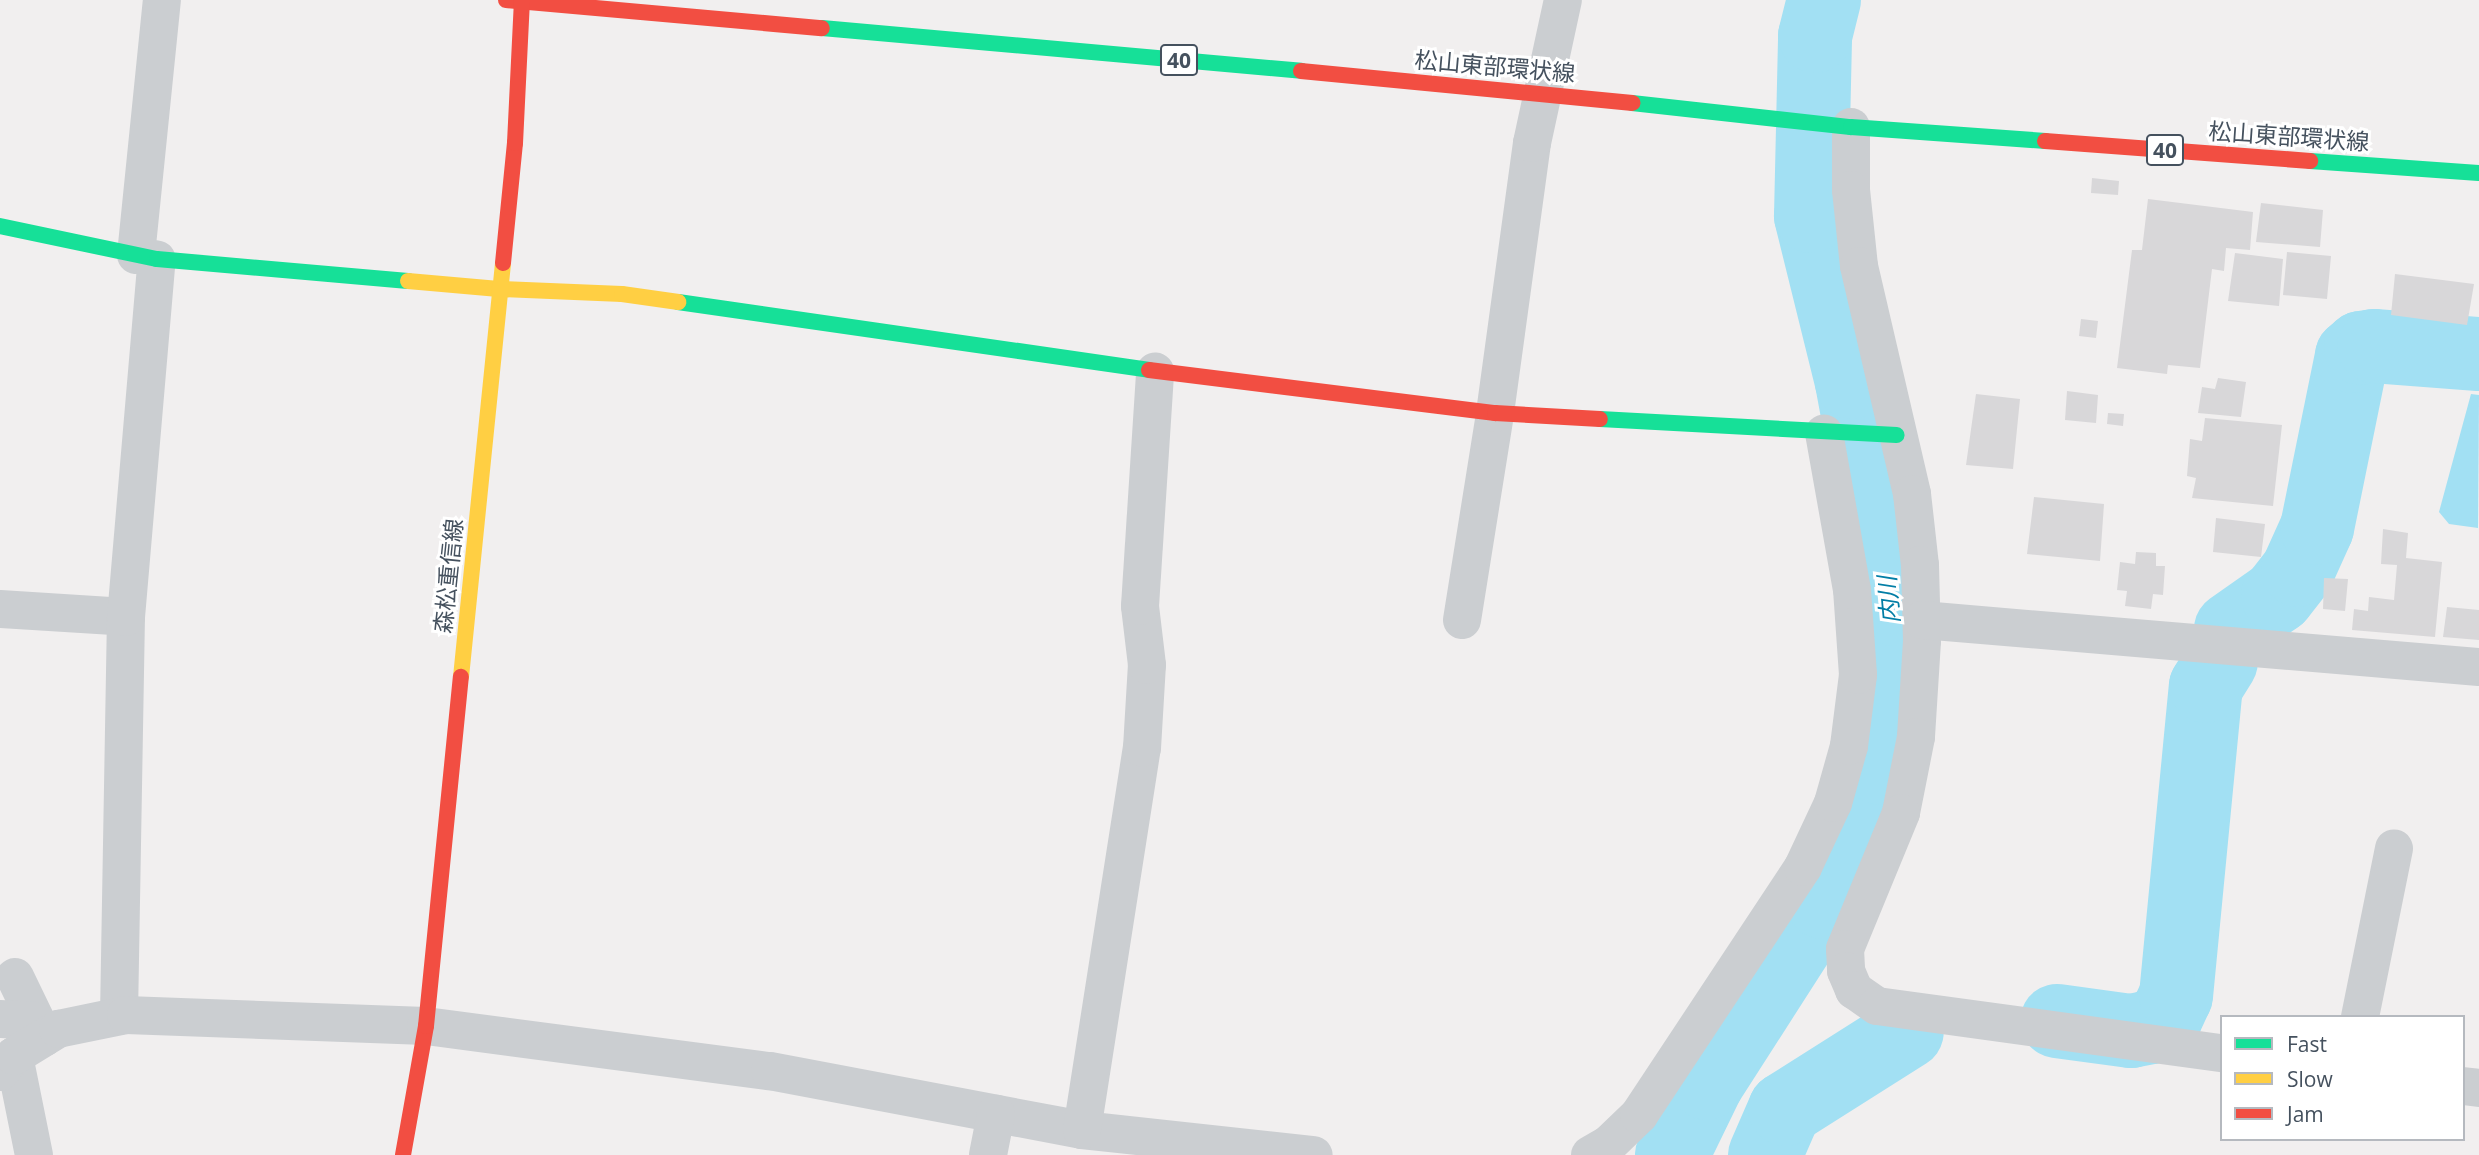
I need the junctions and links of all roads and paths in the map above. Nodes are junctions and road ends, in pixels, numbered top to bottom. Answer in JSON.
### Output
{"nodes":[{"id":1,"x":162,"y":0,"type":"edge"},
{"id":2,"x":517,"y":0,"type":"edge"},
{"id":3,"x":1563,"y":0,"type":"edge"},
{"id":4,"x":1545,"y":93,"type":"junction"},
{"id":5,"x":1852,"y":127,"type":"junction"},
{"id":6,"x":2479,"y":173,"type":"edge"},
{"id":7,"x":0,"y":226,"type":"edge"},
{"id":8,"x":147,"y":257,"type":"junction"},
{"id":9,"x":499,"y":289,"type":"junction"},
{"id":10,"x":1155,"y":371,"type":"junction"},
{"id":11,"x":1495,"y":413,"type":"junction"},
{"id":12,"x":1831,"y":433,"type":"junction"},
{"id":13,"x":1891,"y":435,"type":"junction"},
{"id":14,"x":0,"y":610,"type":"edge"},
{"id":15,"x":126,"y":617,"type":"junction"},
{"id":16,"x":1462,"y":620,"type":"dead end"},
{"id":17,"x":1922,"y":620,"type":"junction"},
{"id":18,"x":2479,"y":667,"type":"edge"},
{"id":19,"x":2394,"y":848,"type":"dead end"},
{"id":20,"x":15,"y":977,"type":"dead end"},
{"id":21,"x":2360,"y":1015,"type":"edge"},
{"id":22,"x":119,"y":1016,"type":"junction"},
{"id":23,"x":426,"y":1026,"type":"junction"},
{"id":24,"x":19,"y":1041,"type":"edge"},
{"id":25,"x":2220,"y":1053,"type":"edge"},
{"id":26,"x":996,"y":1114,"type":"junction"},
{"id":27,"x":1082,"y":1130,"type":"junction"},
{"id":28,"x":1271,"y":1154,"type":"edge"},
{"id":29,"x":34,"y":1155,"type":"edge"},
{"id":30,"x":403,"y":1155,"type":"edge"},
{"id":31,"x":988,"y":1155,"type":"edge"},
{"id":32,"x":1314,"y":1155,"type":"edge"},
{"id":33,"x":1590,"y":1155,"type":"edge"}],
"edges":[{"from":1,"to":8,"type":"street"},
{"from":2,"to":4,"type":"main road","name":"松山東部環状線","number":"40"},
{"from":2,"to":9,"type":"main road","name":"森松重信線"},
{"from":3,"to":4,"type":"street"},
{"from":4,"to":5,"type":"main road","name":"松山東部環状線","number":"40"},
{"from":4,"to":11,"type":"street"},
{"from":5,"to":6,"type":"main road","name":"松山東部環状線","number":"40"},
{"from":5,"to":13,"type":"street"},
{"from":7,"to":8,"type":"main road"},
{"from":8,"to":9,"type":"main road"},
{"from":8,"to":15,"type":"street"},
{"from":9,"to":10,"type":"main road"},
{"from":9,"to":23,"type":"main road","name":"森松重信線"},
{"from":10,"to":11,"type":"main road"},
{"from":10,"to":27,"type":"street"},
{"from":11,"to":12,"type":"main road"},
{"from":11,"to":16,"type":"street"},
{"from":12,"to":13,"type":"main road"},
{"from":12,"to":33,"type":"street"},
{"from":13,"to":17,"type":"street"},
{"from":14,"to":15,"type":"street"},
{"from":15,"to":22,"type":"street"},
{"from":17,"to":18,"type":"street"},
{"from":17,"to":25,"type":"street"},
{"from":19,"to":21,"type":"street"},
{"from":20,"to":24,"type":"street"},
{"from":22,"to":23,"type":"street"},
{"from":22,"to":24,"type":"street"},
{"from":23,"to":26,"type":"street"},
{"from":23,"to":30,"type":"main road","name":"森松重信線"},
{"from":24,"to":29,"type":"street"},
{"from":26,"to":27,"type":"street"},
{"from":26,"to":31,"type":"street"},
{"from":27,"to":28,"type":"street"},
{"from":28,"to":32,"type":"street"}]}
